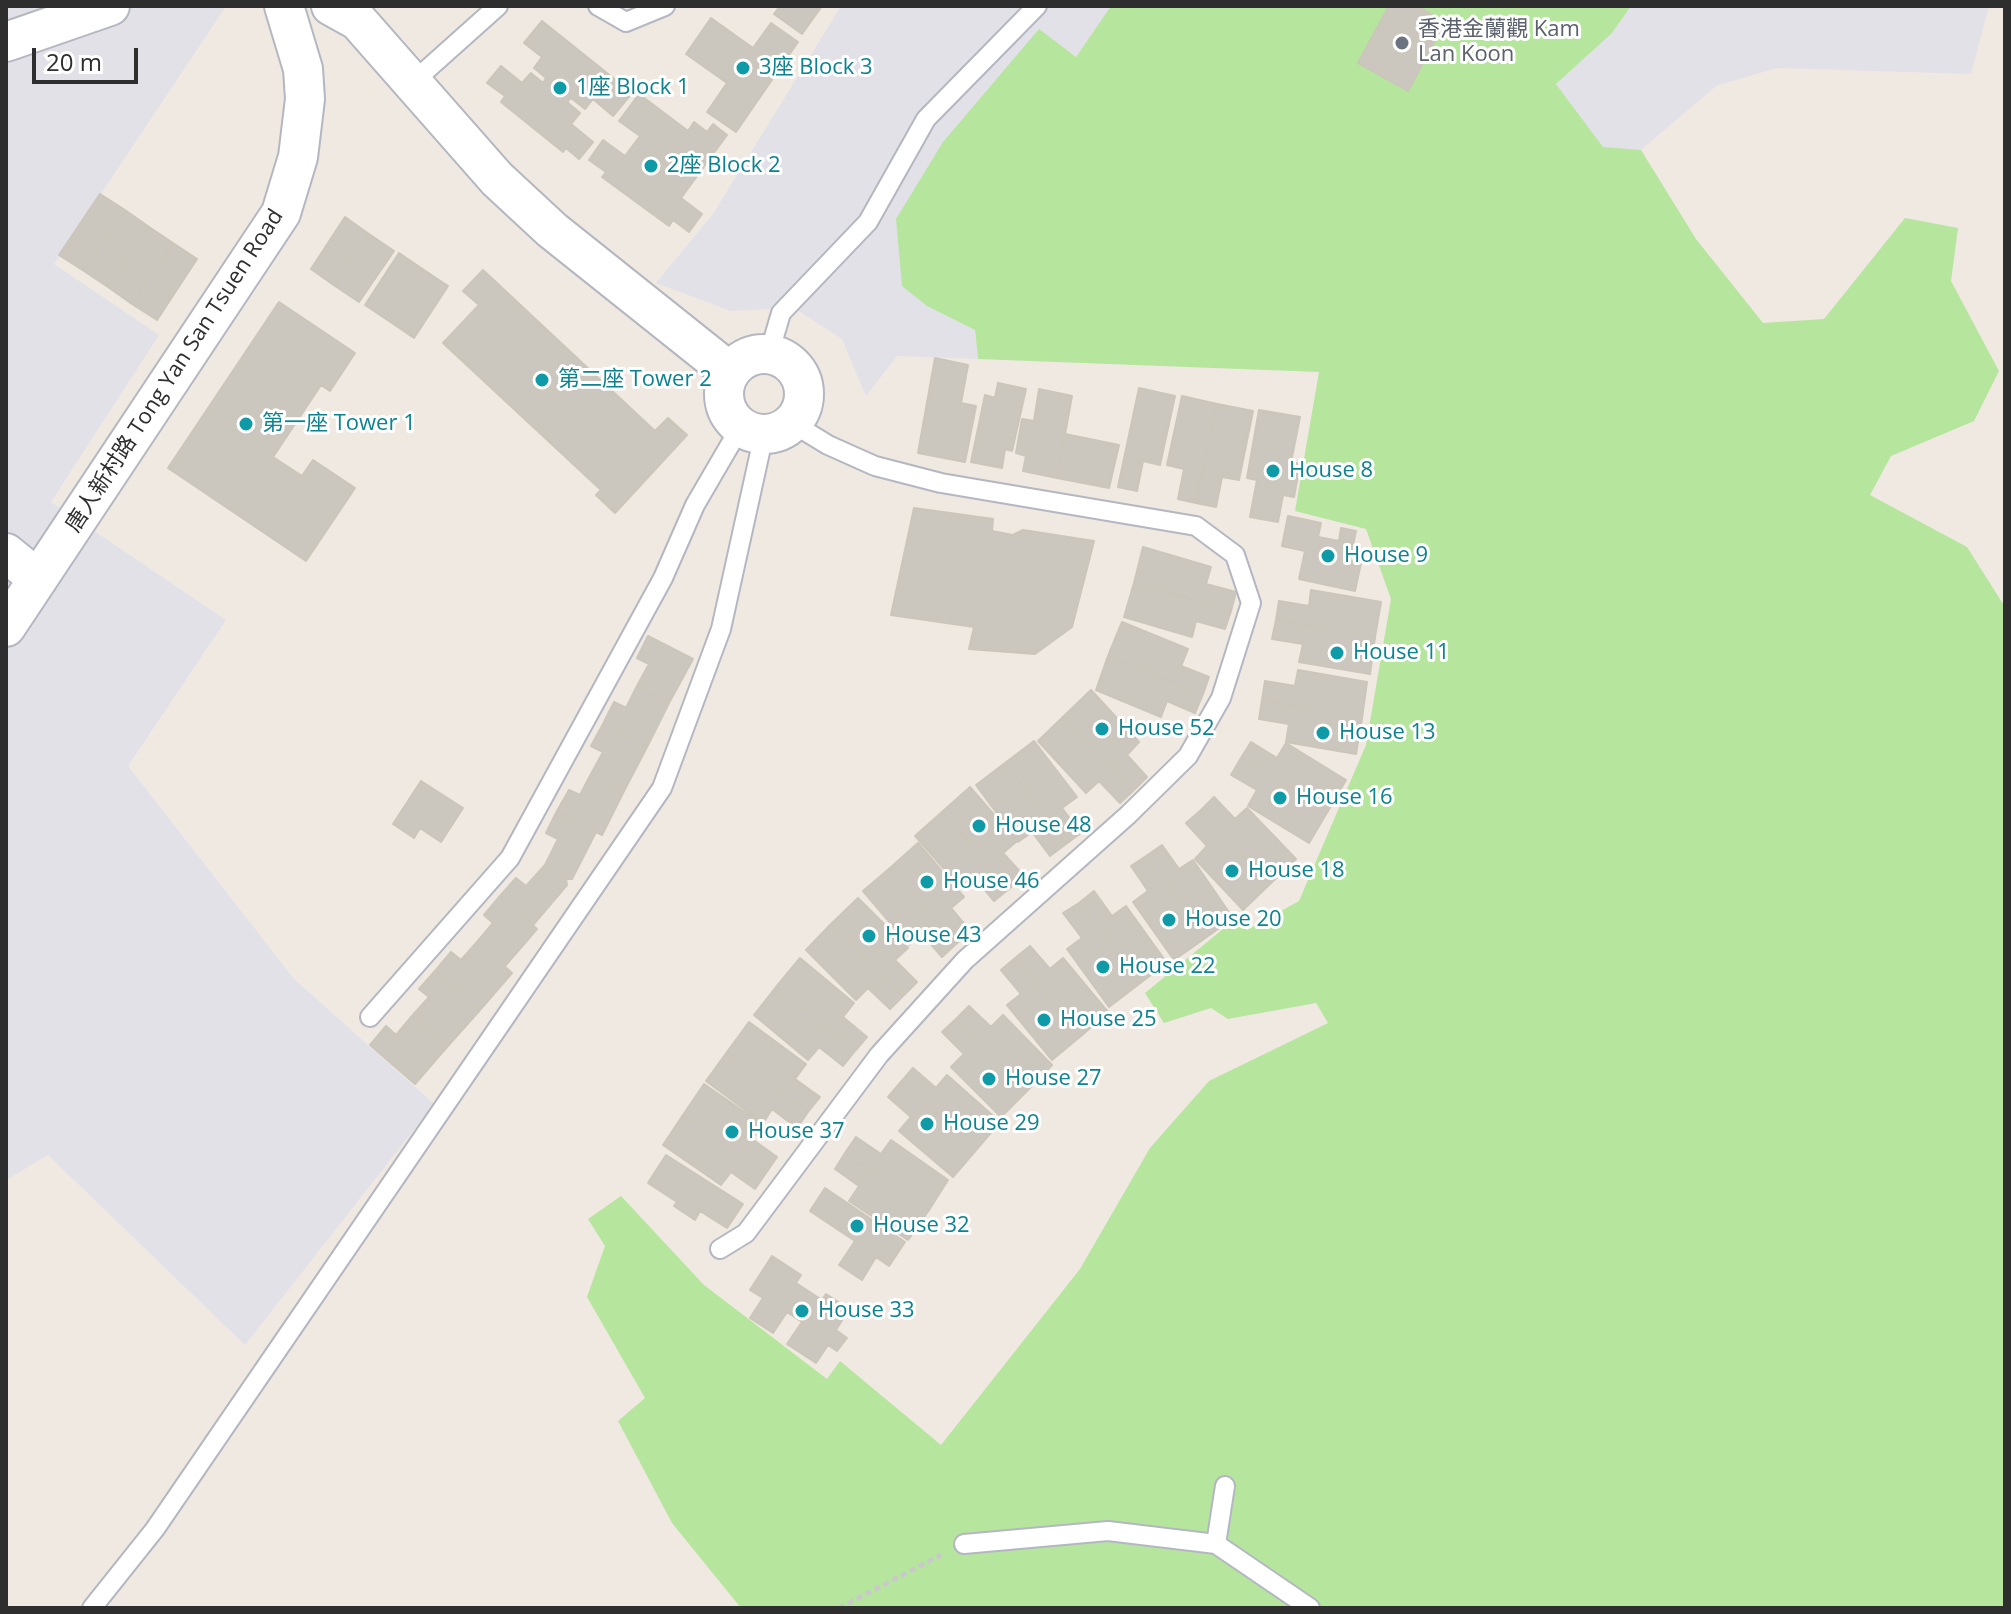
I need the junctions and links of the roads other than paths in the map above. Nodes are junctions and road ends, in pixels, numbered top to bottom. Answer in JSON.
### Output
{"nodes":[{"id":1,"x":110,"y":6,"type":"edge"},
{"id":2,"x":284,"y":6,"type":"edge"},
{"id":3,"x":331,"y":6,"type":"edge"},
{"id":4,"x":498,"y":6,"type":"edge"},
{"id":5,"x":598,"y":6,"type":"edge"},
{"id":6,"x":665,"y":6,"type":"edge"},
{"id":7,"x":1037,"y":6,"type":"edge"},
{"id":8,"x":6,"y":42,"type":"edge"},
{"id":9,"x":413,"y":82,"type":"junction"},
{"id":10,"x":769,"y":354,"type":"junction"},
{"id":11,"x":730,"y":372,"type":"junction"},
{"id":12,"x":766,"y":428,"type":"junction"},
{"id":13,"x":6,"y":553,"type":"edge"},
{"id":14,"x":38,"y":579,"type":"junction"},
{"id":15,"x":6,"y":627,"type":"edge"},
{"id":16,"x":370,"y":1017,"type":"dead end"},
{"id":17,"x":720,"y":1249,"type":"dead end"},
{"id":18,"x":1225,"y":1486,"type":"dead end"},
{"id":19,"x":964,"y":1544,"type":"road end"},
{"id":20,"x":1216,"y":1544,"type":"junction"},
{"id":21,"x":92,"y":1608,"type":"edge"},
{"id":22,"x":1310,"y":1608,"type":"edge"}],
"edges":[{"from":1,"to":8,"type":"street"},
{"from":2,"to":14,"type":"street","name":"唐人新村路 Tong Yan San Tsuen Road"},
{"from":3,"to":9,"type":"street"},
{"from":4,"to":9,"type":"lane"},
{"from":5,"to":6,"type":"lane"},
{"from":7,"to":10,"type":"lane"},
{"from":9,"to":11,"type":"street"},
{"from":10,"to":11,"type":"street"},
{"from":10,"to":12,"type":"street"},
{"from":11,"to":12,"type":"street"},
{"from":12,"to":16,"type":"lane"},
{"from":12,"to":17,"type":"lane"},
{"from":12,"to":21,"type":"lane"},
{"from":13,"to":14,"type":"street"},
{"from":14,"to":15,"type":"street","name":"唐人新村路 Tong Yan San Tsuen Road"},
{"from":18,"to":20,"type":"lane"},
{"from":19,"to":20,"type":"lane"},
{"from":20,"to":22,"type":"lane"}]}
